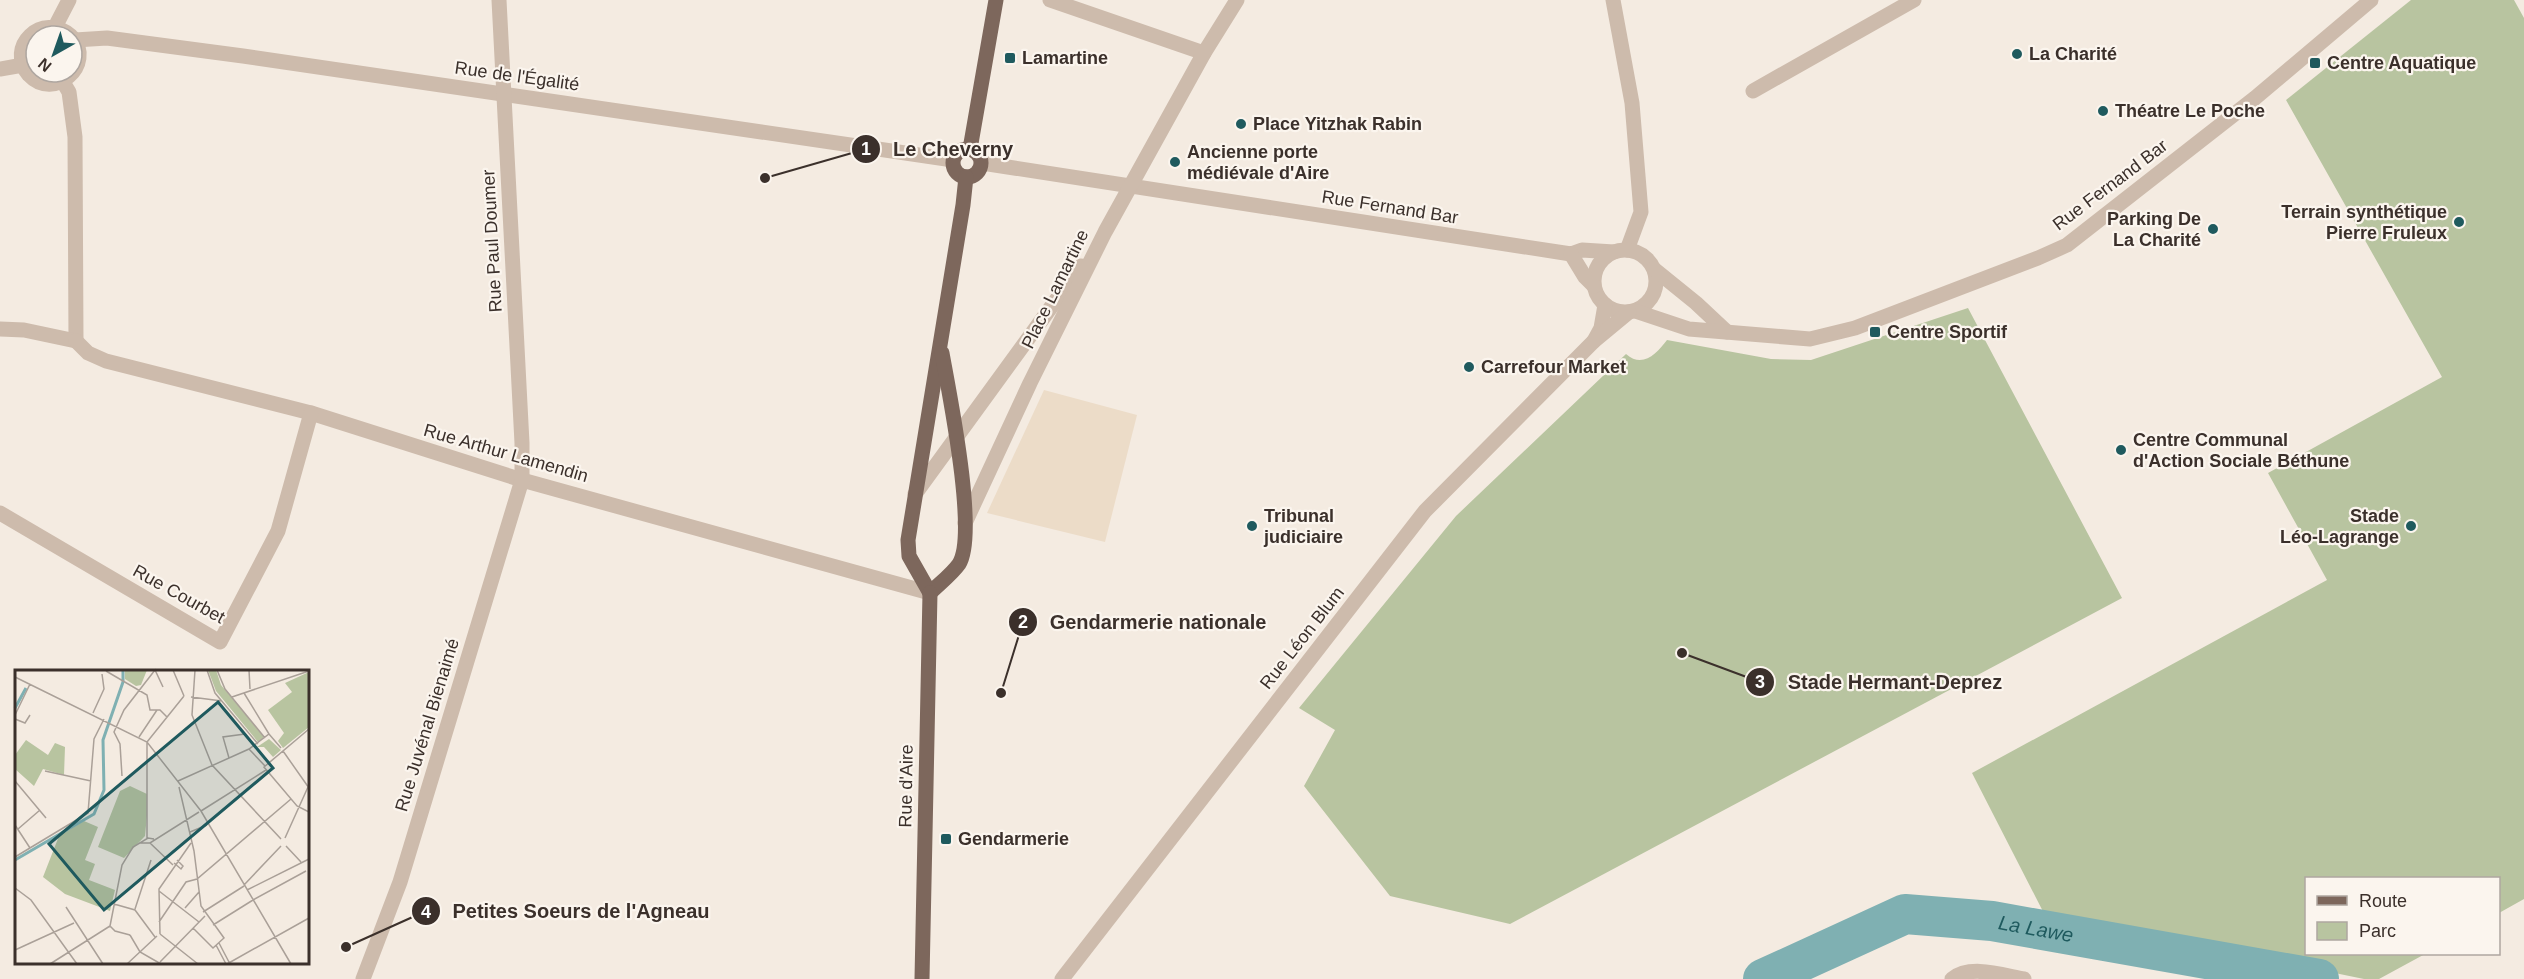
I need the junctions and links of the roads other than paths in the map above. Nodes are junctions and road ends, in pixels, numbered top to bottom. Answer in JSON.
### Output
{"nodes":[{"id":1,"x":69,"y":0,"type":"edge"},
{"id":2,"x":499,"y":0,"type":"edge"},
{"id":3,"x":996,"y":0,"type":"edge"},
{"id":4,"x":1050,"y":0,"type":"edge"},
{"id":5,"x":1237,"y":0,"type":"edge"},
{"id":6,"x":1613,"y":0,"type":"edge"},
{"id":7,"x":1914,"y":0,"type":"edge"},
{"id":8,"x":2371,"y":0,"type":"edge"},
{"id":9,"x":57,"y":24,"type":"edge"},
{"id":10,"x":84,"y":38,"type":"edge"},
{"id":11,"x":24,"y":45,"type":"edge"},
{"id":12,"x":1204,"y":53,"type":"junction"},
{"id":13,"x":23,"y":65,"type":"joint"},
{"id":14,"x":0,"y":69,"type":"edge"},
{"id":15,"x":65,"y":84,"type":"edge"},
{"id":16,"x":1754,"y":91,"type":"dead end"},
{"id":17,"x":504,"y":93,"type":"junction"},
{"id":18,"x":970,"y":149,"type":"junction"},
{"id":19,"x":953,"y":160,"type":"junction"},
{"id":20,"x":982,"y":163,"type":"junction"},
{"id":21,"x":966,"y":177,"type":"junction"},
{"id":22,"x":1132,"y":186,"type":"junction"},
{"id":23,"x":1105,"y":232,"type":"junction"},
{"id":24,"x":1620,"y":251,"type":"junction"},
{"id":25,"x":1571,"y":254,"type":"junction"},
{"id":26,"x":1654,"y":269,"type":"junction"},
{"id":27,"x":1594,"y":286,"type":"junction"},
{"id":28,"x":1605,"y":305,"type":"junction"},
{"id":29,"x":1632,"y":311,"type":"junction"},
{"id":30,"x":0,"y":329,"type":"edge"},
{"id":31,"x":1727,"y":332,"type":"junction"},
{"id":32,"x":76,"y":341,"type":"junction"},
{"id":33,"x":940,"y":341,"type":"junction"},
{"id":34,"x":1594,"y":341,"type":"junction"},
{"id":35,"x":311,"y":413,"type":"junction"},
{"id":36,"x":956,"y":438,"type":"junction"},
{"id":37,"x":522,"y":480,"type":"junction"},
{"id":38,"x":913,"y":496,"type":"junction"},
{"id":39,"x":0,"y":513,"type":"edge"},
{"id":40,"x":965,"y":523,"type":"junction"},
{"id":41,"x":930,"y":594,"type":"junction"},
{"id":42,"x":363,"y":979,"type":"edge"},
{"id":43,"x":922,"y":979,"type":"edge"},
{"id":44,"x":1062,"y":979,"type":"edge"},
{"id":45,"x":1952,"y":979,"type":"edge"},
{"id":46,"x":2024,"y":979,"type":"edge"}],
"edges":[{"from":1,"to":9,"type":"street"},
{"from":2,"to":17,"type":"street","name":"Rue Paul Doumer"},
{"from":3,"to":18,"type":"main road"},
{"from":4,"to":12,"type":"street"},
{"from":5,"to":12,"type":"street"},
{"from":6,"to":24,"type":"street"},
{"from":7,"to":16,"type":"street"},
{"from":8,"to":31,"type":"street","name":"Rue Fernand Bar"},
{"from":10,"to":17,"type":"street","name":"Rue de l'Égalité"},
{"from":11,"to":13,"type":"street"},
{"from":12,"to":22,"type":"street"},
{"from":13,"to":14,"type":"street"},
{"from":15,"to":32,"type":"street"},
{"from":17,"to":19,"type":"street","name":"Rue de l'Égalité"},
{"from":17,"to":37,"type":"street","name":"Rue Paul Doumer"},
{"from":18,"to":19,"type":"main road"},
{"from":18,"to":20,"type":"main road"},
{"from":19,"to":21,"type":"main road"},
{"from":20,"to":21,"type":"main road"},
{"from":20,"to":22,"type":"street"},
{"from":21,"to":33,"type":"main road","name":"Place Lamartine"},
{"from":22,"to":23,"type":"street"},
{"from":22,"to":25,"type":"street","name":"Rue Fernand Bar"},
{"from":23,"to":36,"type":"street","name":"Place Lamartine"},
{"from":23,"to":40,"type":"street","name":"Place Lamartine"},
{"from":24,"to":25,"type":"street","name":"Rue Fernand Bar"},
{"from":24,"to":26,"type":"street"},
{"from":24,"to":27,"type":"street"},
{"from":25,"to":27,"type":"street"},
{"from":26,"to":29,"type":"street"},
{"from":26,"to":31,"type":"street"},
{"from":27,"to":28,"type":"street"},
{"from":28,"to":29,"type":"street"},
{"from":28,"to":34,"type":"street"},
{"from":29,"to":31,"type":"street","name":"Rue Fernand Bar"},
{"from":29,"to":34,"type":"street","name":"Rue Léon Blum"},
{"from":30,"to":32,"type":"street"},
{"from":32,"to":35,"type":"street","name":"Rue Arthur Lamendin"},
{"from":33,"to":36,"type":"main road","name":"Place Lamartine"},
{"from":33,"to":38,"type":"main road","name":"Place Lamartine"},
{"from":34,"to":44,"type":"street","name":"Rue Léon Blum"},
{"from":35,"to":37,"type":"street","name":"Rue Arthur Lamendin"},
{"from":35,"to":39,"type":"street","name":"Rue Courbet"},
{"from":36,"to":38,"type":"street","name":"Place Lamartine"},
{"from":36,"to":40,"type":"main road","name":"Place Lamartine"},
{"from":37,"to":41,"type":"street","name":"Rue Arthur Lamendin"},
{"from":37,"to":42,"type":"street","name":"Rue Juvénal Bienaimé"},
{"from":38,"to":41,"type":"main road","name":"Place Lamartine"},
{"from":40,"to":41,"type":"main road","name":"Place Lamartine"},
{"from":41,"to":43,"type":"main road","name":"Rue d'Aire"},
{"from":45,"to":46,"type":"street"}]}
